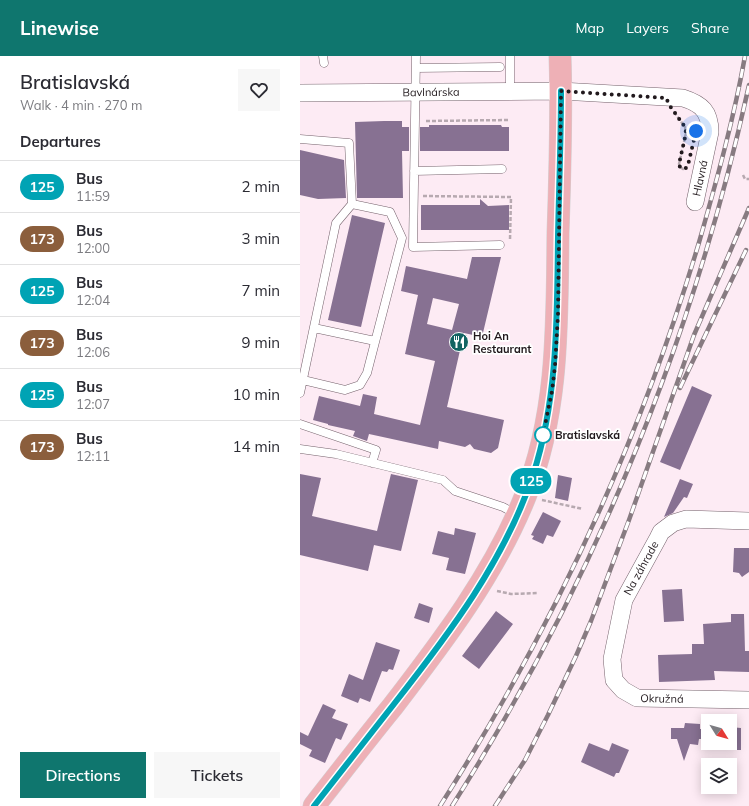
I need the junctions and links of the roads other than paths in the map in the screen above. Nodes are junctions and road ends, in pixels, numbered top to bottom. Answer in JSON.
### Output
{"nodes":[{"id":1,"x":416,"y":56,"type":"edge"},
{"id":2,"x":510,"y":56,"type":"edge"},
{"id":3,"x":560,"y":56,"type":"edge"},
{"id":4,"x":500,"y":67,"type":"dead end"},
{"id":5,"x":416,"y":68,"type":"junction"},
{"id":6,"x":510,"y":91,"type":"junction"},
{"id":7,"x":561,"y":91,"type":"junction"},
{"id":8,"x":416,"y":92,"type":"junction"},
{"id":9,"x":300,"y":93,"type":"edge"},
{"id":10,"x":300,"y":139,"type":"edge"},
{"id":11,"x":502,"y":169,"type":"dead end"},
{"id":12,"x":414,"y":171,"type":"junction"},
{"id":13,"x":695,"y":202,"type":"dead end"},
{"id":14,"x":352,"y":204,"type":"junction"},
{"id":15,"x":500,"y":244,"type":"dead end"},
{"id":16,"x":314,"y":328,"type":"junction"},
{"id":17,"x":375,"y":341,"type":"junction"},
{"id":18,"x":303,"y":380,"type":"junction"},
{"id":19,"x":300,"y":393,"type":"edge"},
{"id":20,"x":300,"y":424,"type":"edge"},
{"id":21,"x":300,"y":449,"type":"edge"},
{"id":22,"x":372,"y":463,"type":"junction"},
{"id":23,"x":521,"y":505,"type":"junction"},
{"id":24,"x":749,"y":521,"type":"edge"},
{"id":25,"x":624,"y":600,"type":"joint"},
{"id":26,"x":749,"y":700,"type":"edge"},
{"id":27,"x":314,"y":806,"type":"edge"}],
"edges":[{"from":1,"to":5,"type":"lane"},
{"from":2,"to":6,"type":"lane"},
{"from":3,"to":7,"type":"main road"},
{"from":4,"to":5,"type":"lane"},
{"from":5,"to":8,"type":"lane"},
{"from":6,"to":7,"type":"street","name":"Bavlnárska"},
{"from":6,"to":8,"type":"street","name":"Bavlnárska"},
{"from":7,"to":13,"type":"street","name":"Hlavná"},
{"from":7,"to":23,"type":"main road"},
{"from":8,"to":9,"type":"street","name":"Bavlnárska"},
{"from":8,"to":12,"type":"lane"},
{"from":10,"to":14,"type":"lane"},
{"from":11,"to":12,"type":"lane"},
{"from":12,"to":15,"type":"lane"},
{"from":14,"to":16,"type":"lane"},
{"from":14,"to":17,"type":"lane"},
{"from":16,"to":17,"type":"lane"},
{"from":16,"to":18,"type":"lane"},
{"from":17,"to":18,"type":"lane"},
{"from":18,"to":19,"type":"lane"},
{"from":20,"to":22,"type":"lane"},
{"from":21,"to":22,"type":"lane"},
{"from":22,"to":23,"type":"lane"},
{"from":23,"to":27,"type":"main road"},
{"from":24,"to":25,"type":"street","name":"Na záhrade"},
{"from":25,"to":26,"type":"street","name":"Okružná"}]}
